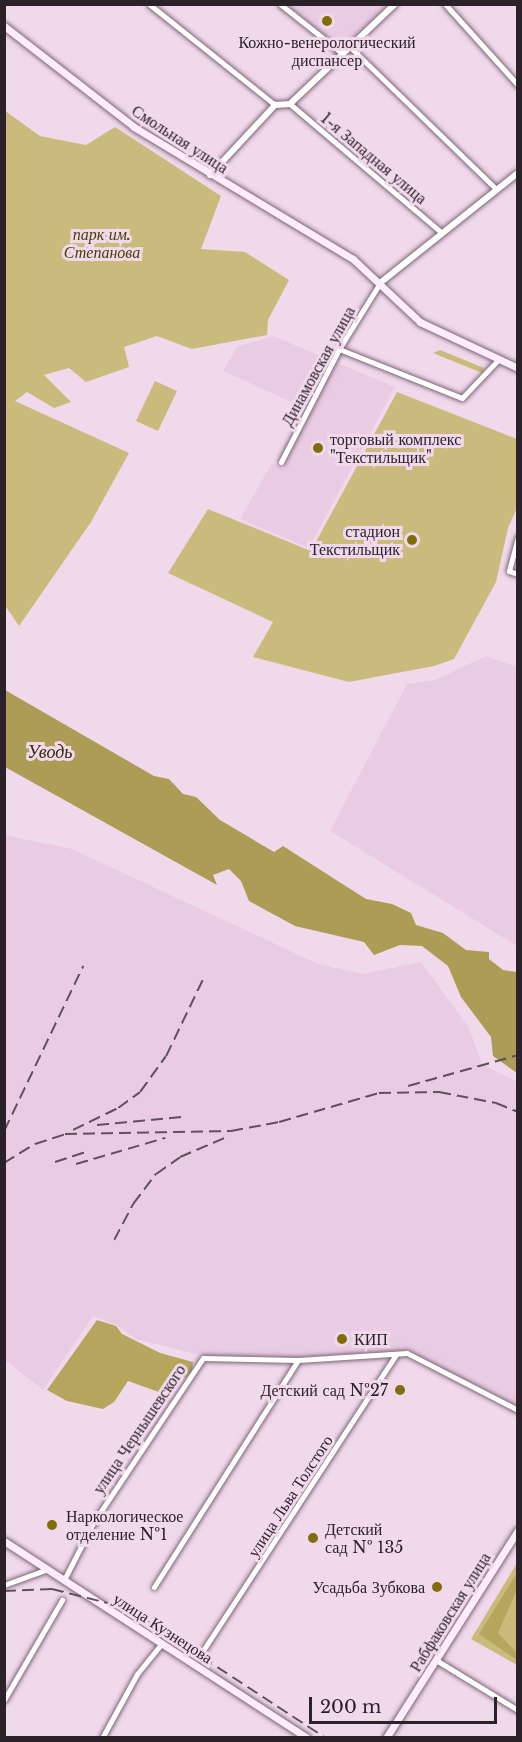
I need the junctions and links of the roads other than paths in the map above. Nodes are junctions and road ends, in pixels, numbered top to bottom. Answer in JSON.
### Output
{"nodes":[{"id":1,"x":148,"y":4,"type":"edge"},
{"id":2,"x":280,"y":4,"type":"edge"},
{"id":3,"x":395,"y":4,"type":"edge"},
{"id":4,"x":445,"y":4,"type":"edge"},
{"id":5,"x":4,"y":26,"type":"edge"},
{"id":6,"x":351,"y":47,"type":"junction"},
{"id":7,"x":343,"y":54,"type":"junction"},
{"id":8,"x":518,"y":85,"type":"edge"},
{"id":9,"x":290,"y":104,"type":"junction"},
{"id":10,"x":275,"y":105,"type":"junction"},
{"id":11,"x":518,"y":173,"type":"edge"},
{"id":12,"x":210,"y":175,"type":"junction"},
{"id":13,"x":495,"y":188,"type":"junction"},
{"id":14,"x":441,"y":232,"type":"junction"},
{"id":15,"x":380,"y":283,"type":"junction"},
{"id":16,"x":339,"y":349,"type":"junction"},
{"id":17,"x":499,"y":359,"type":"junction"},
{"id":18,"x":518,"y":368,"type":"edge"},
{"id":19,"x":281,"y":462,"type":"dead end"},
{"id":20,"x":518,"y":537,"type":"edge"},
{"id":21,"x":518,"y":574,"type":"edge"},
{"id":22,"x":394,"y":1356,"type":"junction"},
{"id":23,"x":298,"y":1360,"type":"junction"},
{"id":24,"x":518,"y":1410,"type":"edge"},
{"id":25,"x":518,"y":1530,"type":"edge"},
{"id":26,"x":4,"y":1540,"type":"edge"},
{"id":27,"x":48,"y":1569,"type":"junction"},
{"id":28,"x":64,"y":1580,"type":"junction"},
{"id":29,"x":4,"y":1585,"type":"edge"},
{"id":30,"x":154,"y":1587,"type":"dead end"},
{"id":31,"x":62,"y":1600,"type":"dead end"},
{"id":32,"x":162,"y":1643,"type":"junction"},
{"id":33,"x":204,"y":1649,"type":"dead end"},
{"id":34,"x":436,"y":1660,"type":"junction"},
{"id":35,"x":4,"y":1700,"type":"edge"},
{"id":36,"x":518,"y":1710,"type":"edge"},
{"id":37,"x":102,"y":1737,"type":"edge"},
{"id":38,"x":307,"y":1737,"type":"edge"},
{"id":39,"x":386,"y":1737,"type":"edge"}],
"edges":[{"from":1,"to":10,"type":"street"},
{"from":2,"to":7,"type":"street"},
{"from":3,"to":6,"type":"street"},
{"from":4,"to":8,"type":"street"},
{"from":5,"to":12,"type":"main road","name":"Смольная улица"},
{"from":6,"to":7,"type":"street"},
{"from":6,"to":13,"type":"street"},
{"from":7,"to":9,"type":"street"},
{"from":9,"to":10,"type":"street"},
{"from":9,"to":14,"type":"street","name":"1-я Западная улица"},
{"from":10,"to":12,"type":"street"},
{"from":11,"to":13,"type":"street"},
{"from":12,"to":15,"type":"main road","name":"Смольная улица"},
{"from":13,"to":14,"type":"street"},
{"from":14,"to":15,"type":"street"},
{"from":15,"to":16,"type":"street","name":"Динамовская улица"},
{"from":15,"to":17,"type":"main road","name":"Смольная улица"},
{"from":16,"to":17,"type":"street"},
{"from":16,"to":19,"type":"street","name":"Динамовская улица"},
{"from":17,"to":18,"type":"main road","name":"Смольная улица"},
{"from":20,"to":21,"type":"street"},
{"from":22,"to":23,"type":"street"},
{"from":22,"to":24,"type":"street"},
{"from":22,"to":33,"type":"street","name":"улица Льва Толстого"},
{"from":23,"to":28,"type":"street","name":"улица Чернышевского"},
{"from":23,"to":30,"type":"street"},
{"from":25,"to":34,"type":"main road","name":"Рабфаковская улица"},
{"from":26,"to":27,"type":"main road","name":"улица Кузнецова"},
{"from":27,"to":28,"type":"main road","name":"улица Кузнецова"},
{"from":27,"to":29,"type":"street"},
{"from":28,"to":32,"type":"main road","name":"улица Кузнецова"},
{"from":31,"to":35,"type":"street"},
{"from":32,"to":37,"type":"street"},
{"from":32,"to":38,"type":"main road","name":"улица Кузнецова"},
{"from":34,"to":36,"type":"street"},
{"from":34,"to":39,"type":"main road","name":"Рабфаковская улица"}]}
